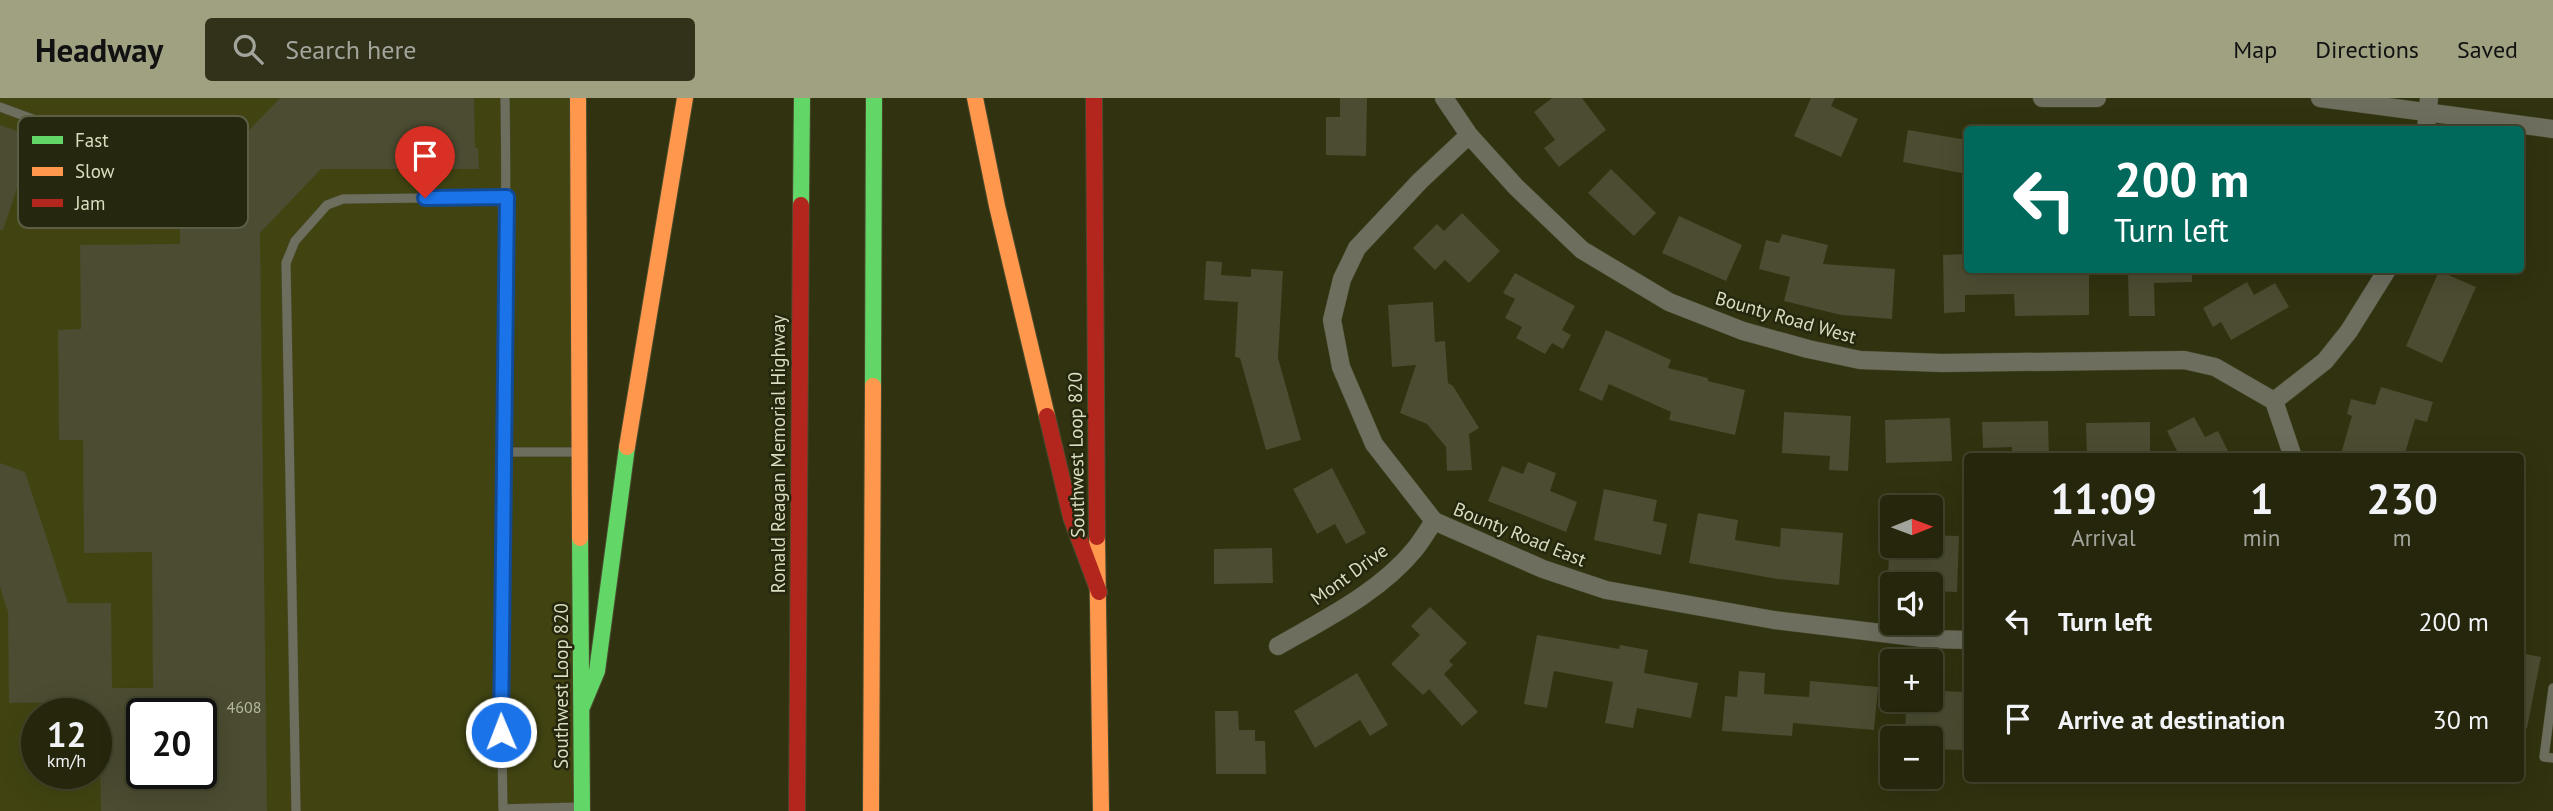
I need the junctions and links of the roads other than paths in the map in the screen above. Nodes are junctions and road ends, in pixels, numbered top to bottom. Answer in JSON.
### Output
{"nodes":[{"id":1,"x":505,"y":98,"type":"edge"},
{"id":2,"x":578,"y":98,"type":"edge"},
{"id":3,"x":685,"y":98,"type":"edge"},
{"id":4,"x":802,"y":98,"type":"edge"},
{"id":5,"x":874,"y":98,"type":"edge"},
{"id":6,"x":975,"y":98,"type":"edge"},
{"id":7,"x":1094,"y":98,"type":"edge"},
{"id":8,"x":1444,"y":98,"type":"edge"},
{"id":9,"x":2042,"y":98,"type":"edge"},
{"id":10,"x":2097,"y":98,"type":"edge"},
{"id":11,"x":2320,"y":98,"type":"edge"},
{"id":12,"x":0,"y":107,"type":"edge"},
{"id":13,"x":2428,"y":113,"type":"edge"},
{"id":14,"x":24,"y":116,"type":"edge"},
{"id":15,"x":2517,"y":126,"type":"edge"},
{"id":16,"x":2524,"y":127,"type":"edge"},
{"id":17,"x":2553,"y":129,"type":"edge"},
{"id":18,"x":1469,"y":135,"type":"junction"},
{"id":19,"x":507,"y":197,"type":"junction"},
{"id":20,"x":2385,"y":273,"type":"edge"},
{"id":21,"x":872,"y":401,"type":"junction"},
{"id":22,"x":2274,"y":401,"type":"junction"},
{"id":23,"x":891,"y":434,"type":"dead end"},
{"id":24,"x":504,"y":452,"type":"junction"},
{"id":25,"x":580,"y":452,"type":"junction"},
{"id":26,"x":2292,"y":453,"type":"edge"},
{"id":27,"x":1434,"y":522,"type":"junction"},
{"id":28,"x":1099,"y":592,"type":"junction"},
{"id":29,"x":1964,"y":640,"type":"edge"},
{"id":30,"x":1278,"y":646,"type":"dead end"},
{"id":31,"x":2553,"y":688,"type":"edge"},
{"id":32,"x":582,"y":707,"type":"junction"},
{"id":33,"x":2553,"y":758,"type":"edge"},
{"id":34,"x":582,"y":809,"type":"edge"},
{"id":35,"x":296,"y":811,"type":"edge"},
{"id":36,"x":797,"y":811,"type":"edge"},
{"id":37,"x":871,"y":811,"type":"edge"},
{"id":38,"x":1101,"y":811,"type":"edge"}],
"edges":[{"from":1,"to":19,"type":"lane"},
{"from":2,"to":25,"type":"main road","name":"Southwest Loop 820"},
{"from":3,"to":32,"type":"main road"},
{"from":4,"to":36,"type":"main road","name":"Ronald Reagan Memorial Highway"},
{"from":5,"to":21,"type":"main road"},
{"from":6,"to":28,"type":"main road"},
{"from":7,"to":28,"type":"main road","name":"Southwest Loop 820"},
{"from":8,"to":18,"type":"street","name":"Bounty Road West"},
{"from":9,"to":10,"type":"street"},
{"from":11,"to":13,"type":"street"},
{"from":12,"to":14,"type":"lane"},
{"from":13,"to":15,"type":"street"},
{"from":16,"to":17,"type":"street"},
{"from":18,"to":22,"type":"street","name":"Bounty Road West"},
{"from":18,"to":27,"type":"street","name":"Bounty Road East"},
{"from":19,"to":24,"type":"lane"},
{"from":19,"to":35,"type":"lane"},
{"from":20,"to":22,"type":"street"},
{"from":21,"to":23,"type":"main road"},
{"from":21,"to":37,"type":"main road"},
{"from":22,"to":26,"type":"street"},
{"from":24,"to":25,"type":"lane"},
{"from":24,"to":34,"type":"lane"},
{"from":25,"to":32,"type":"main road","name":"Southwest Loop 820"},
{"from":27,"to":29,"type":"street","name":"Bounty Road East"},
{"from":27,"to":30,"type":"street","name":"Mont Drive"},
{"from":28,"to":38,"type":"main road","name":"Southwest Loop 820"},
{"from":31,"to":33,"type":"lane"},
{"from":32,"to":34,"type":"main road","name":"Southwest Loop 820"}]}
